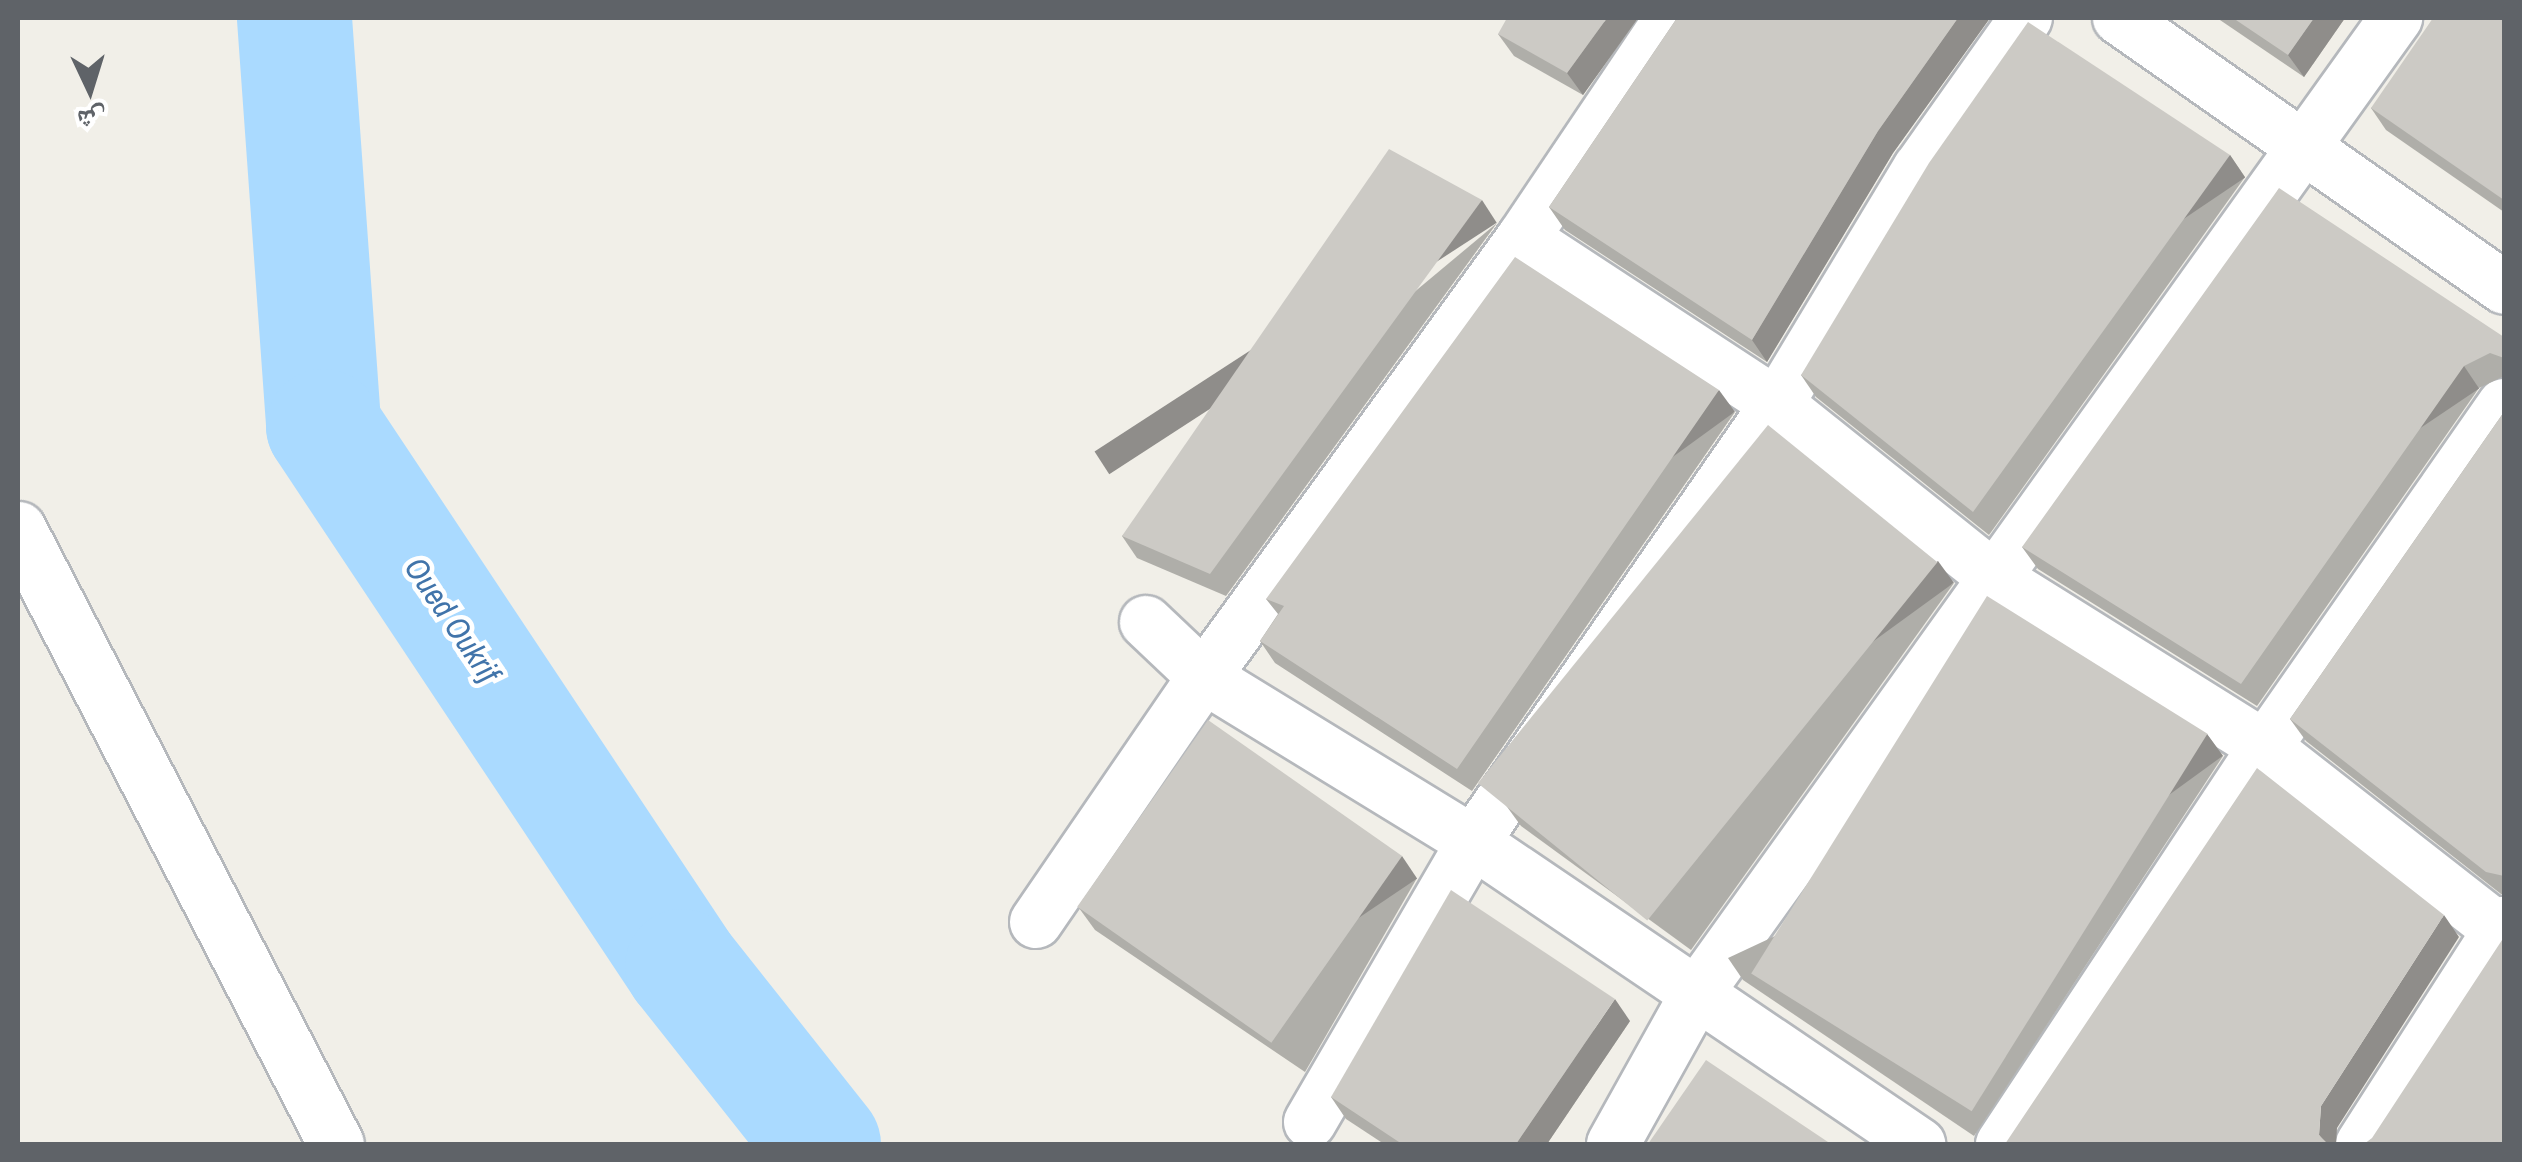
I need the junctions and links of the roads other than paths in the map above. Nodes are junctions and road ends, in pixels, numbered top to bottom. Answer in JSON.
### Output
{"nodes":[{"id":1,"x":1672,"y":18,"type":"edge"},
{"id":2,"x":2026,"y":18,"type":"edge"},
{"id":3,"x":2119,"y":18,"type":"edge"},
{"id":4,"x":2396,"y":18,"type":"edge"},
{"id":5,"x":2300,"y":144,"type":"junction"},
{"id":6,"x":1523,"y":238,"type":"junction"},
{"id":7,"x":2504,"y":288,"type":"edge"},
{"id":8,"x":1776,"y":404,"type":"junction"},
{"id":9,"x":2504,"y":405,"type":"edge"},
{"id":10,"x":18,"y":528,"type":"edge"},
{"id":11,"x":1995,"y":578,"type":"junction"},
{"id":12,"x":1146,"y":622,"type":"dead end"},
{"id":13,"x":1204,"y":677,"type":"junction"},
{"id":14,"x":2266,"y":747,"type":"junction"},
{"id":15,"x":1473,"y":842,"type":"junction"},
{"id":16,"x":1036,"y":922,"type":"dead end"},
{"id":17,"x":2502,"y":929,"type":"edge"},
{"id":18,"x":1697,"y":993,"type":"junction"},
{"id":19,"x":1310,"y":1122,"type":"dead end"},
{"id":20,"x":336,"y":1144,"type":"edge"},
{"id":21,"x":1613,"y":1144,"type":"edge"},
{"id":22,"x":1920,"y":1144,"type":"edge"},
{"id":23,"x":2002,"y":1144,"type":"edge"},
{"id":24,"x":2362,"y":1144,"type":"edge"}],
"edges":[{"from":1,"to":6,"type":"street"},
{"from":2,"to":8,"type":"street"},
{"from":3,"to":5,"type":"street"},
{"from":4,"to":5,"type":"street"},
{"from":5,"to":7,"type":"street"},
{"from":5,"to":11,"type":"street"},
{"from":6,"to":8,"type":"street"},
{"from":6,"to":13,"type":"street"},
{"from":8,"to":11,"type":"street"},
{"from":8,"to":15,"type":"street"},
{"from":9,"to":14,"type":"street"},
{"from":10,"to":20,"type":"street"},
{"from":11,"to":14,"type":"street"},
{"from":11,"to":18,"type":"street"},
{"from":12,"to":13,"type":"street"},
{"from":13,"to":15,"type":"street"},
{"from":13,"to":16,"type":"street"},
{"from":14,"to":17,"type":"street"},
{"from":14,"to":23,"type":"street"},
{"from":15,"to":18,"type":"street"},
{"from":15,"to":19,"type":"street"},
{"from":17,"to":24,"type":"street"},
{"from":18,"to":21,"type":"street"},
{"from":18,"to":22,"type":"street"}]}
